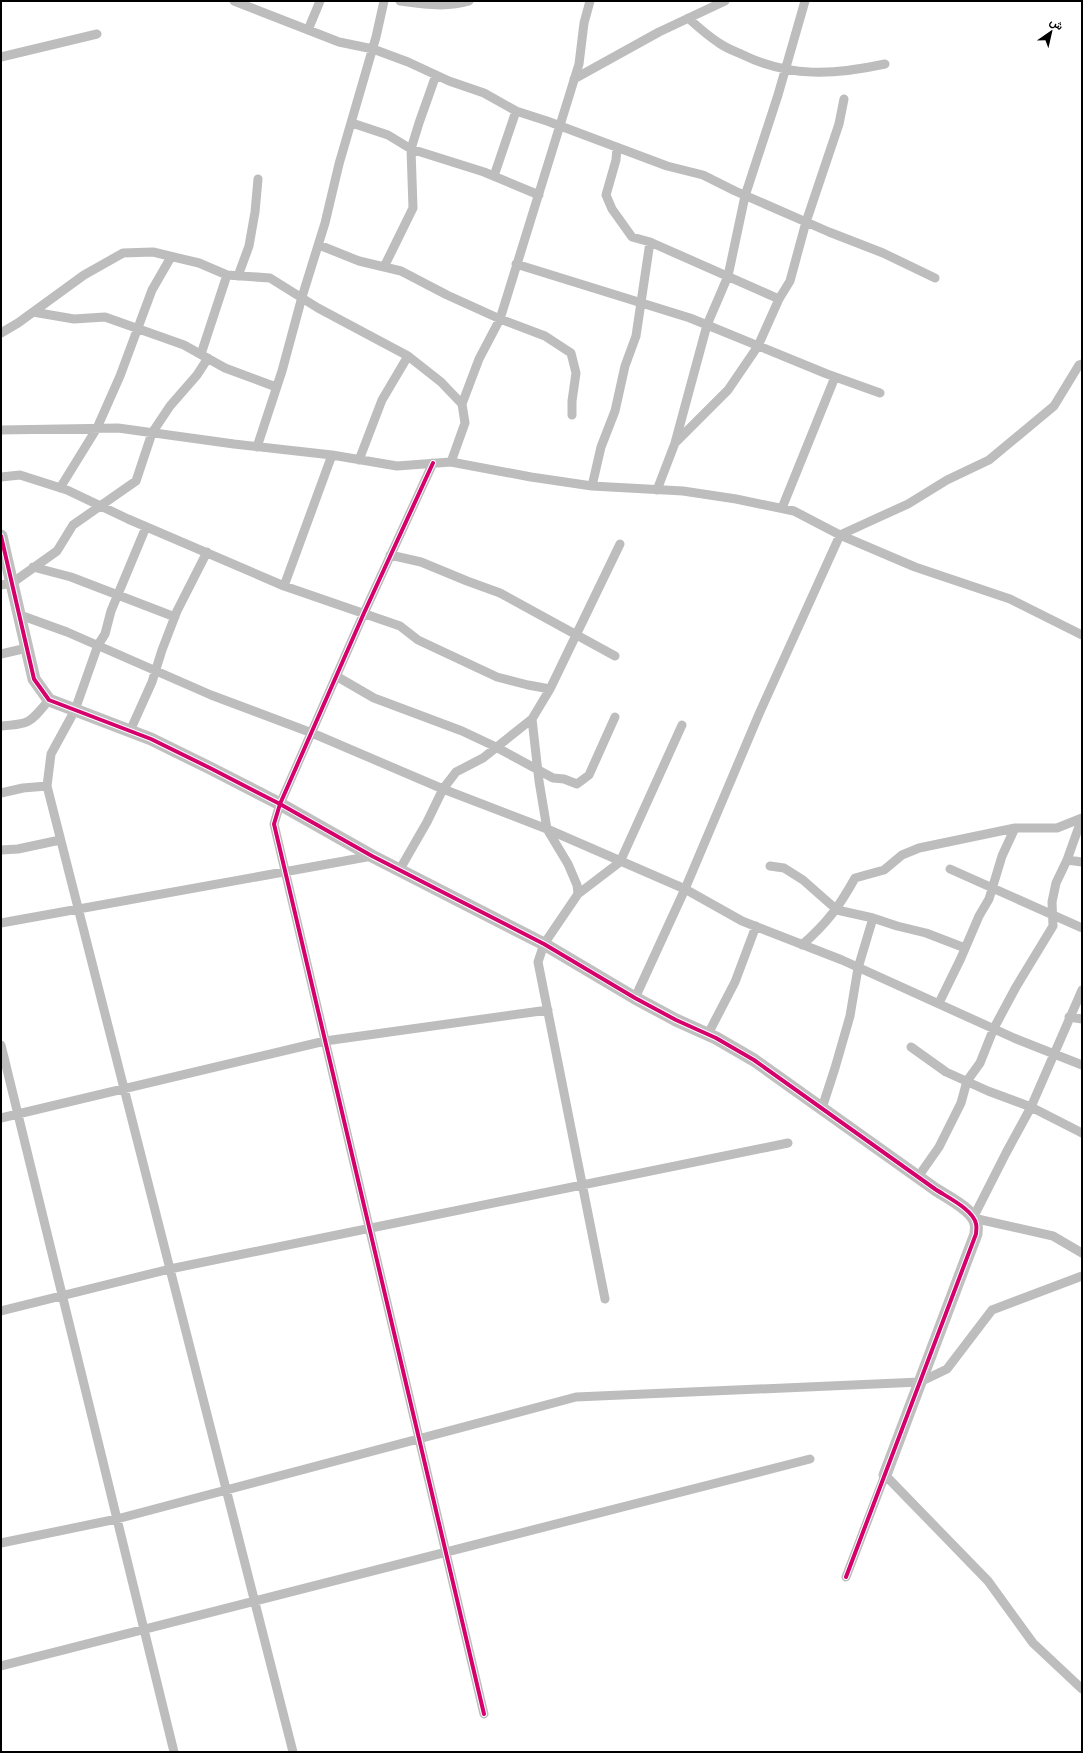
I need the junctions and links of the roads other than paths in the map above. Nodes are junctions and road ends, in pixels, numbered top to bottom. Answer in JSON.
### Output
{"nodes":[{"id":1,"x":234,"y":1,"type":"edge"},
{"id":2,"x":320,"y":1,"type":"edge"},
{"id":3,"x":384,"y":1,"type":"edge"},
{"id":4,"x":400,"y":1,"type":"edge"},
{"id":5,"x":469,"y":1,"type":"edge"},
{"id":6,"x":590,"y":1,"type":"edge"},
{"id":7,"x":725,"y":1,"type":"edge"},
{"id":8,"x":805,"y":1,"type":"edge"},
{"id":9,"x":688,"y":18,"type":"junction"},
{"id":10,"x":308,"y":30,"type":"junction"},
{"id":11,"x":97,"y":34,"type":"dead end"},
{"id":12,"x":373,"y":49,"type":"junction"},
{"id":13,"x":1,"y":57,"type":"edge"},
{"id":14,"x":886,"y":64,"type":"dead end"},
{"id":15,"x":785,"y":70,"type":"junction"},
{"id":16,"x":436,"y":75,"type":"junction"},
{"id":17,"x":574,"y":79,"type":"junction"},
{"id":18,"x":844,"y":99,"type":"dead end"},
{"id":19,"x":516,"y":111,"type":"junction"},
{"id":20,"x":352,"y":123,"type":"junction"},
{"id":21,"x":561,"y":126,"type":"junction"},
{"id":22,"x":617,"y":147,"type":"junction"},
{"id":23,"x":411,"y":150,"type":"junction"},
{"id":24,"x":494,"y":176,"type":"junction"},
{"id":25,"x":258,"y":179,"type":"dead end"},
{"id":26,"x":539,"y":195,"type":"junction"},
{"id":27,"x":745,"y":196,"type":"junction"},
{"id":28,"x":806,"y":222,"type":"junction"},
{"id":29,"x":650,"y":242,"type":"junction"},
{"id":30,"x":319,"y":245,"type":"junction"},
{"id":31,"x":170,"y":256,"type":"junction"},
{"id":32,"x":516,"y":264,"type":"junction"},
{"id":33,"x":384,"y":267,"type":"junction"},
{"id":34,"x":227,"y":275,"type":"junction"},
{"id":35,"x":238,"y":276,"type":"junction"},
{"id":36,"x":728,"y":276,"type":"junction"},
{"id":37,"x":935,"y":278,"type":"dead end"},
{"id":38,"x":302,"y":297,"type":"junction"},
{"id":39,"x":779,"y":300,"type":"junction"},
{"id":40,"x":640,"y":302,"type":"junction"},
{"id":41,"x":33,"y":312,"type":"junction"},
{"id":42,"x":500,"y":319,"type":"junction"},
{"id":43,"x":707,"y":325,"type":"junction"},
{"id":44,"x":138,"y":328,"type":"junction"},
{"id":45,"x":1,"y":333,"type":"edge"},
{"id":46,"x":758,"y":346,"type":"junction"},
{"id":47,"x":205,"y":356,"type":"junction"},
{"id":48,"x":408,"y":356,"type":"junction"},
{"id":49,"x":1082,"y":364,"type":"edge"},
{"id":50,"x":835,"y":377,"type":"junction"},
{"id":51,"x":276,"y":386,"type":"junction"},
{"id":52,"x":880,"y":393,"type":"dead end"},
{"id":53,"x":462,"y":404,"type":"junction"},
{"id":54,"x":572,"y":415,"type":"dead end"},
{"id":55,"x":97,"y":428,"type":"junction"},
{"id":56,"x":1,"y":430,"type":"edge"},
{"id":57,"x":152,"y":433,"type":"junction"},
{"id":58,"x":675,"y":443,"type":"junction"},
{"id":59,"x":256,"y":447,"type":"junction"},
{"id":60,"x":332,"y":455,"type":"junction"},
{"id":61,"x":359,"y":460,"type":"junction"},
{"id":62,"x":451,"y":462,"type":"junction"},
{"id":63,"x":433,"y":463,"type":"junction"},
{"id":64,"x":1,"y":477,"type":"edge"},
{"id":65,"x":592,"y":486,"type":"junction"},
{"id":66,"x":60,"y":488,"type":"junction"},
{"id":67,"x":657,"y":490,"type":"junction"},
{"id":68,"x":100,"y":506,"type":"junction"},
{"id":69,"x":782,"y":508,"type":"junction"},
{"id":70,"x":146,"y":526,"type":"junction"},
{"id":71,"x":840,"y":534,"type":"junction"},
{"id":72,"x":1,"y":536,"type":"edge"},
{"id":73,"x":620,"y":544,"type":"dead end"},
{"id":74,"x":207,"y":552,"type":"junction"},
{"id":75,"x":390,"y":555,"type":"junction"},
{"id":76,"x":33,"y":568,"type":"junction"},
{"id":77,"x":6,"y":584,"type":"edge"},
{"id":78,"x":284,"y":586,"type":"junction"},
{"id":79,"x":117,"y":595,"type":"junction"},
{"id":80,"x":364,"y":613,"type":"junction"},
{"id":81,"x":20,"y":615,"type":"junction"},
{"id":82,"x":175,"y":617,"type":"junction"},
{"id":83,"x":576,"y":635,"type":"junction"},
{"id":84,"x":1082,"y":636,"type":"edge"},
{"id":85,"x":98,"y":645,"type":"junction"},
{"id":86,"x":27,"y":648,"type":"junction"},
{"id":87,"x":1,"y":654,"type":"edge"},
{"id":88,"x":615,"y":656,"type":"dead end"},
{"id":89,"x":155,"y":672,"type":"junction"},
{"id":90,"x":336,"y":676,"type":"junction"},
{"id":91,"x":550,"y":689,"type":"junction"},
{"id":92,"x":49,"y":700,"type":"junction"},
{"id":93,"x":75,"y":710,"type":"junction"},
{"id":94,"x":614,"y":717,"type":"dead end"},
{"id":95,"x":532,"y":719,"type":"junction"},
{"id":96,"x":682,"y":725,"type":"dead end"},
{"id":97,"x":1,"y":726,"type":"edge"},
{"id":98,"x":130,"y":731,"type":"junction"},
{"id":99,"x":312,"y":733,"type":"junction"},
{"id":100,"x":496,"y":747,"type":"junction"},
{"id":101,"x":538,"y":769,"type":"junction"},
{"id":102,"x":47,"y":786,"type":"junction"},
{"id":103,"x":443,"y":789,"type":"junction"},
{"id":104,"x":1,"y":793,"type":"edge"},
{"id":105,"x":280,"y":804,"type":"junction"},
{"id":106,"x":1082,"y":818,"type":"edge"},
{"id":107,"x":1015,"y":828,"type":"junction"},
{"id":108,"x":547,"y":829,"type":"junction"},
{"id":109,"x":60,"y":840,"type":"junction"},
{"id":110,"x":1,"y":850,"type":"edge"},
{"id":111,"x":372,"y":856,"type":"junction"},
{"id":112,"x":1067,"y":860,"type":"junction"},
{"id":113,"x":620,"y":862,"type":"junction"},
{"id":114,"x":1082,"y":862,"type":"edge"},
{"id":115,"x":770,"y":866,"type":"dead end"},
{"id":116,"x":400,"y":869,"type":"junction"},
{"id":117,"x":950,"y":869,"type":"dead end"},
{"id":118,"x":286,"y":871,"type":"junction"},
{"id":119,"x":993,"y":887,"type":"junction"},
{"id":120,"x":685,"y":889,"type":"junction"},
{"id":121,"x":578,"y":894,"type":"junction"},
{"id":122,"x":78,"y":909,"type":"junction"},
{"id":123,"x":837,"y":910,"type":"junction"},
{"id":124,"x":1052,"y":914,"type":"junction"},
{"id":125,"x":873,"y":918,"type":"junction"},
{"id":126,"x":1,"y":924,"type":"edge"},
{"id":127,"x":756,"y":926,"type":"junction"},
{"id":128,"x":1082,"y":928,"type":"edge"},
{"id":129,"x":544,"y":944,"type":"junction"},
{"id":130,"x":802,"y":945,"type":"junction"},
{"id":131,"x":965,"y":948,"type":"junction"},
{"id":132,"x":858,"y":968,"type":"junction"},
{"id":133,"x":1082,"y":990,"type":"edge"},
{"id":134,"x":636,"y":998,"type":"junction"},
{"id":135,"x":939,"y":1003,"type":"junction"},
{"id":136,"x":548,"y":1010,"type":"junction"},
{"id":137,"x":1070,"y":1017,"type":"junction"},
{"id":138,"x":1082,"y":1019,"type":"edge"},
{"id":139,"x":994,"y":1028,"type":"junction"},
{"id":140,"x":708,"y":1034,"type":"junction"},
{"id":141,"x":325,"y":1041,"type":"junction"},
{"id":142,"x":1,"y":1045,"type":"edge"},
{"id":143,"x":911,"y":1047,"type":"dead end"},
{"id":144,"x":1054,"y":1054,"type":"junction"},
{"id":145,"x":1082,"y":1066,"type":"edge"},
{"id":146,"x":967,"y":1081,"type":"junction"},
{"id":147,"x":124,"y":1089,"type":"junction"},
{"id":148,"x":1031,"y":1107,"type":"junction"},
{"id":149,"x":822,"y":1108,"type":"junction"},
{"id":150,"x":18,"y":1114,"type":"junction"},
{"id":151,"x":1,"y":1118,"type":"edge"},
{"id":152,"x":1082,"y":1133,"type":"edge"},
{"id":153,"x":788,"y":1143,"type":"dead end"},
{"id":154,"x":918,"y":1177,"type":"junction"},
{"id":155,"x":582,"y":1185,"type":"junction"},
{"id":156,"x":973,"y":1218,"type":"junction"},
{"id":157,"x":369,"y":1228,"type":"junction"},
{"id":158,"x":1082,"y":1252,"type":"edge"},
{"id":159,"x":170,"y":1269,"type":"junction"},
{"id":160,"x":1082,"y":1276,"type":"edge"},
{"id":161,"x":62,"y":1296,"type":"junction"},
{"id":162,"x":605,"y":1299,"type":"dead end"},
{"id":163,"x":1,"y":1311,"type":"edge"},
{"id":164,"x":920,"y":1382,"type":"junction"},
{"id":165,"x":419,"y":1438,"type":"junction"},
{"id":166,"x":810,"y":1460,"type":"dead end"},
{"id":167,"x":884,"y":1475,"type":"junction"},
{"id":168,"x":226,"y":1490,"type":"junction"},
{"id":169,"x":117,"y":1519,"type":"junction"},
{"id":170,"x":1,"y":1543,"type":"edge"},
{"id":171,"x":446,"y":1553,"type":"junction"},
{"id":172,"x":846,"y":1577,"type":"dead end"},
{"id":173,"x":254,"y":1602,"type":"junction"},
{"id":174,"x":144,"y":1630,"type":"junction"},
{"id":175,"x":1,"y":1666,"type":"edge"},
{"id":176,"x":1082,"y":1689,"type":"edge"},
{"id":177,"x":484,"y":1714,"type":"dead end"},
{"id":178,"x":174,"y":1752,"type":"edge"},
{"id":179,"x":293,"y":1752,"type":"edge"}],
"edges":[{"from":1,"to":10,"type":"street"},
{"from":2,"to":10,"type":"street"},
{"from":3,"to":12,"type":"street"},
{"from":4,"to":5,"type":"street"},
{"from":6,"to":17,"type":"street"},
{"from":7,"to":9,"type":"street"},
{"from":8,"to":15,"type":"street"},
{"from":9,"to":15,"type":"street"},
{"from":9,"to":17,"type":"street"},
{"from":10,"to":12,"type":"street"},
{"from":11,"to":13,"type":"street"},
{"from":12,"to":16,"type":"street"},
{"from":12,"to":20,"type":"street"},
{"from":14,"to":15,"type":"street"},
{"from":15,"to":27,"type":"street"},
{"from":16,"to":19,"type":"street"},
{"from":16,"to":23,"type":"street"},
{"from":17,"to":21,"type":"street"},
{"from":18,"to":28,"type":"street"},
{"from":19,"to":21,"type":"street"},
{"from":19,"to":24,"type":"street"},
{"from":20,"to":23,"type":"street"},
{"from":20,"to":30,"type":"street"},
{"from":21,"to":22,"type":"street"},
{"from":21,"to":26,"type":"street"},
{"from":22,"to":27,"type":"street"},
{"from":22,"to":29,"type":"street"},
{"from":23,"to":24,"type":"street"},
{"from":23,"to":33,"type":"street"},
{"from":24,"to":26,"type":"street"},
{"from":25,"to":35,"type":"street"},
{"from":26,"to":32,"type":"street"},
{"from":27,"to":28,"type":"street"},
{"from":27,"to":36,"type":"street"},
{"from":28,"to":37,"type":"street"},
{"from":28,"to":39,"type":"street"},
{"from":29,"to":36,"type":"street"},
{"from":29,"to":40,"type":"street"},
{"from":30,"to":33,"type":"street"},
{"from":30,"to":38,"type":"street"},
{"from":31,"to":34,"type":"street"},
{"from":31,"to":41,"type":"street"},
{"from":31,"to":44,"type":"street"},
{"from":32,"to":40,"type":"street"},
{"from":32,"to":42,"type":"street"},
{"from":33,"to":42,"type":"street"},
{"from":34,"to":35,"type":"street"},
{"from":34,"to":47,"type":"street"},
{"from":35,"to":38,"type":"street"},
{"from":36,"to":39,"type":"street"},
{"from":36,"to":43,"type":"street"},
{"from":38,"to":48,"type":"street"},
{"from":38,"to":51,"type":"street"},
{"from":39,"to":46,"type":"street"},
{"from":40,"to":43,"type":"street"},
{"from":40,"to":65,"type":"street"},
{"from":41,"to":44,"type":"street"},
{"from":41,"to":45,"type":"street"},
{"from":42,"to":53,"type":"street"},
{"from":42,"to":54,"type":"street"},
{"from":43,"to":46,"type":"street"},
{"from":43,"to":58,"type":"street"},
{"from":44,"to":47,"type":"street"},
{"from":44,"to":55,"type":"street"},
{"from":46,"to":50,"type":"street"},
{"from":46,"to":58,"type":"street"},
{"from":47,"to":51,"type":"street"},
{"from":47,"to":57,"type":"street"},
{"from":48,"to":53,"type":"street"},
{"from":48,"to":61,"type":"street"},
{"from":49,"to":71,"type":"street"},
{"from":50,"to":52,"type":"street"},
{"from":50,"to":69,"type":"street"},
{"from":51,"to":59,"type":"street"},
{"from":53,"to":62,"type":"street"},
{"from":55,"to":56,"type":"street"},
{"from":55,"to":57,"type":"street"},
{"from":55,"to":66,"type":"street"},
{"from":57,"to":59,"type":"street"},
{"from":57,"to":68,"type":"street"},
{"from":58,"to":67,"type":"street"},
{"from":59,"to":60,"type":"street"},
{"from":60,"to":61,"type":"street"},
{"from":60,"to":78,"type":"street"},
{"from":61,"to":63,"type":"street"},
{"from":62,"to":63,"type":"street"},
{"from":62,"to":65,"type":"street"},
{"from":63,"to":75,"type":"street"},
{"from":64,"to":66,"type":"street"},
{"from":65,"to":67,"type":"street"},
{"from":66,"to":68,"type":"street"},
{"from":67,"to":69,"type":"street"},
{"from":68,"to":70,"type":"street"},
{"from":68,"to":76,"type":"street"},
{"from":69,"to":71,"type":"street"},
{"from":70,"to":74,"type":"street"},
{"from":70,"to":79,"type":"street"},
{"from":71,"to":84,"type":"street"},
{"from":71,"to":120,"type":"street"},
{"from":72,"to":77,"type":"street"},
{"from":73,"to":83,"type":"street"},
{"from":74,"to":78,"type":"street"},
{"from":74,"to":82,"type":"street"},
{"from":75,"to":80,"type":"street"},
{"from":75,"to":83,"type":"street"},
{"from":76,"to":77,"type":"street"},
{"from":76,"to":79,"type":"street"},
{"from":77,"to":81,"type":"street"},
{"from":78,"to":80,"type":"street"},
{"from":79,"to":82,"type":"street"},
{"from":79,"to":85,"type":"street"},
{"from":80,"to":90,"type":"street"},
{"from":80,"to":91,"type":"street"},
{"from":81,"to":85,"type":"street"},
{"from":81,"to":86,"type":"street"},
{"from":82,"to":89,"type":"street"},
{"from":83,"to":88,"type":"street"},
{"from":83,"to":91,"type":"street"},
{"from":85,"to":89,"type":"street"},
{"from":85,"to":93,"type":"street"},
{"from":86,"to":87,"type":"street"},
{"from":86,"to":92,"type":"street"},
{"from":89,"to":98,"type":"street"},
{"from":89,"to":99,"type":"street"},
{"from":90,"to":99,"type":"street"},
{"from":90,"to":100,"type":"street"},
{"from":91,"to":95,"type":"street"},
{"from":92,"to":93,"type":"street"},
{"from":92,"to":97,"type":"street"},
{"from":93,"to":98,"type":"street"},
{"from":93,"to":102,"type":"street"},
{"from":94,"to":101,"type":"street"},
{"from":95,"to":100,"type":"street"},
{"from":95,"to":101,"type":"street"},
{"from":96,"to":113,"type":"street"},
{"from":98,"to":105,"type":"street"},
{"from":99,"to":103,"type":"street"},
{"from":99,"to":105,"type":"street"},
{"from":100,"to":101,"type":"street"},
{"from":100,"to":103,"type":"street"},
{"from":101,"to":108,"type":"street"},
{"from":102,"to":104,"type":"street"},
{"from":102,"to":109,"type":"street"},
{"from":103,"to":108,"type":"street"},
{"from":103,"to":116,"type":"street"},
{"from":105,"to":111,"type":"street"},
{"from":105,"to":118,"type":"street"},
{"from":106,"to":107,"type":"street"},
{"from":106,"to":112,"type":"street"},
{"from":107,"to":119,"type":"street"},
{"from":107,"to":123,"type":"street"},
{"from":108,"to":113,"type":"street"},
{"from":108,"to":121,"type":"street"},
{"from":109,"to":110,"type":"street"},
{"from":109,"to":122,"type":"street"},
{"from":111,"to":116,"type":"street"},
{"from":111,"to":118,"type":"street"},
{"from":112,"to":114,"type":"street"},
{"from":112,"to":124,"type":"street"},
{"from":113,"to":120,"type":"street"},
{"from":113,"to":121,"type":"street"},
{"from":115,"to":123,"type":"street"},
{"from":116,"to":129,"type":"street"},
{"from":117,"to":119,"type":"street"},
{"from":118,"to":122,"type":"street"},
{"from":118,"to":141,"type":"street"},
{"from":119,"to":124,"type":"street"},
{"from":119,"to":131,"type":"street"},
{"from":120,"to":127,"type":"street"},
{"from":120,"to":134,"type":"street"},
{"from":121,"to":129,"type":"street"},
{"from":122,"to":126,"type":"street"},
{"from":122,"to":147,"type":"street"},
{"from":123,"to":125,"type":"street"},
{"from":123,"to":130,"type":"street"},
{"from":124,"to":128,"type":"street"},
{"from":124,"to":139,"type":"street"},
{"from":125,"to":131,"type":"street"},
{"from":125,"to":132,"type":"street"},
{"from":127,"to":130,"type":"street"},
{"from":127,"to":140,"type":"street"},
{"from":129,"to":134,"type":"street"},
{"from":129,"to":136,"type":"street"},
{"from":130,"to":132,"type":"street"},
{"from":131,"to":135,"type":"street"},
{"from":132,"to":135,"type":"street"},
{"from":132,"to":149,"type":"street"},
{"from":133,"to":137,"type":"street"},
{"from":134,"to":140,"type":"street"},
{"from":135,"to":139,"type":"street"},
{"from":136,"to":141,"type":"street"},
{"from":136,"to":155,"type":"street"},
{"from":137,"to":138,"type":"street"},
{"from":137,"to":144,"type":"street"},
{"from":139,"to":144,"type":"street"},
{"from":139,"to":146,"type":"street"},
{"from":140,"to":149,"type":"street"},
{"from":141,"to":147,"type":"street"},
{"from":141,"to":157,"type":"street"},
{"from":142,"to":150,"type":"street"},
{"from":143,"to":146,"type":"street"},
{"from":144,"to":145,"type":"street"},
{"from":144,"to":148,"type":"street"},
{"from":146,"to":148,"type":"street"},
{"from":146,"to":154,"type":"street"},
{"from":147,"to":150,"type":"street"},
{"from":147,"to":159,"type":"street"},
{"from":148,"to":152,"type":"street"},
{"from":148,"to":156,"type":"street"},
{"from":149,"to":154,"type":"street"},
{"from":150,"to":151,"type":"street"},
{"from":150,"to":161,"type":"street"},
{"from":153,"to":155,"type":"street"},
{"from":154,"to":156,"type":"street"},
{"from":155,"to":157,"type":"street"},
{"from":155,"to":162,"type":"street"},
{"from":156,"to":158,"type":"street"},
{"from":156,"to":164,"type":"street"},
{"from":157,"to":159,"type":"street"},
{"from":157,"to":165,"type":"street"},
{"from":159,"to":161,"type":"street"},
{"from":159,"to":168,"type":"street"},
{"from":160,"to":164,"type":"street"},
{"from":161,"to":163,"type":"street"},
{"from":161,"to":169,"type":"street"},
{"from":164,"to":165,"type":"street"},
{"from":164,"to":167,"type":"street"},
{"from":165,"to":168,"type":"street"},
{"from":165,"to":171,"type":"street"},
{"from":166,"to":171,"type":"street"},
{"from":167,"to":172,"type":"street"},
{"from":167,"to":176,"type":"street"},
{"from":168,"to":169,"type":"street"},
{"from":168,"to":173,"type":"street"},
{"from":169,"to":170,"type":"street"},
{"from":169,"to":174,"type":"street"},
{"from":171,"to":173,"type":"street"},
{"from":171,"to":177,"type":"street"},
{"from":173,"to":174,"type":"street"},
{"from":173,"to":179,"type":"street"},
{"from":174,"to":175,"type":"street"},
{"from":174,"to":178,"type":"street"}]}
